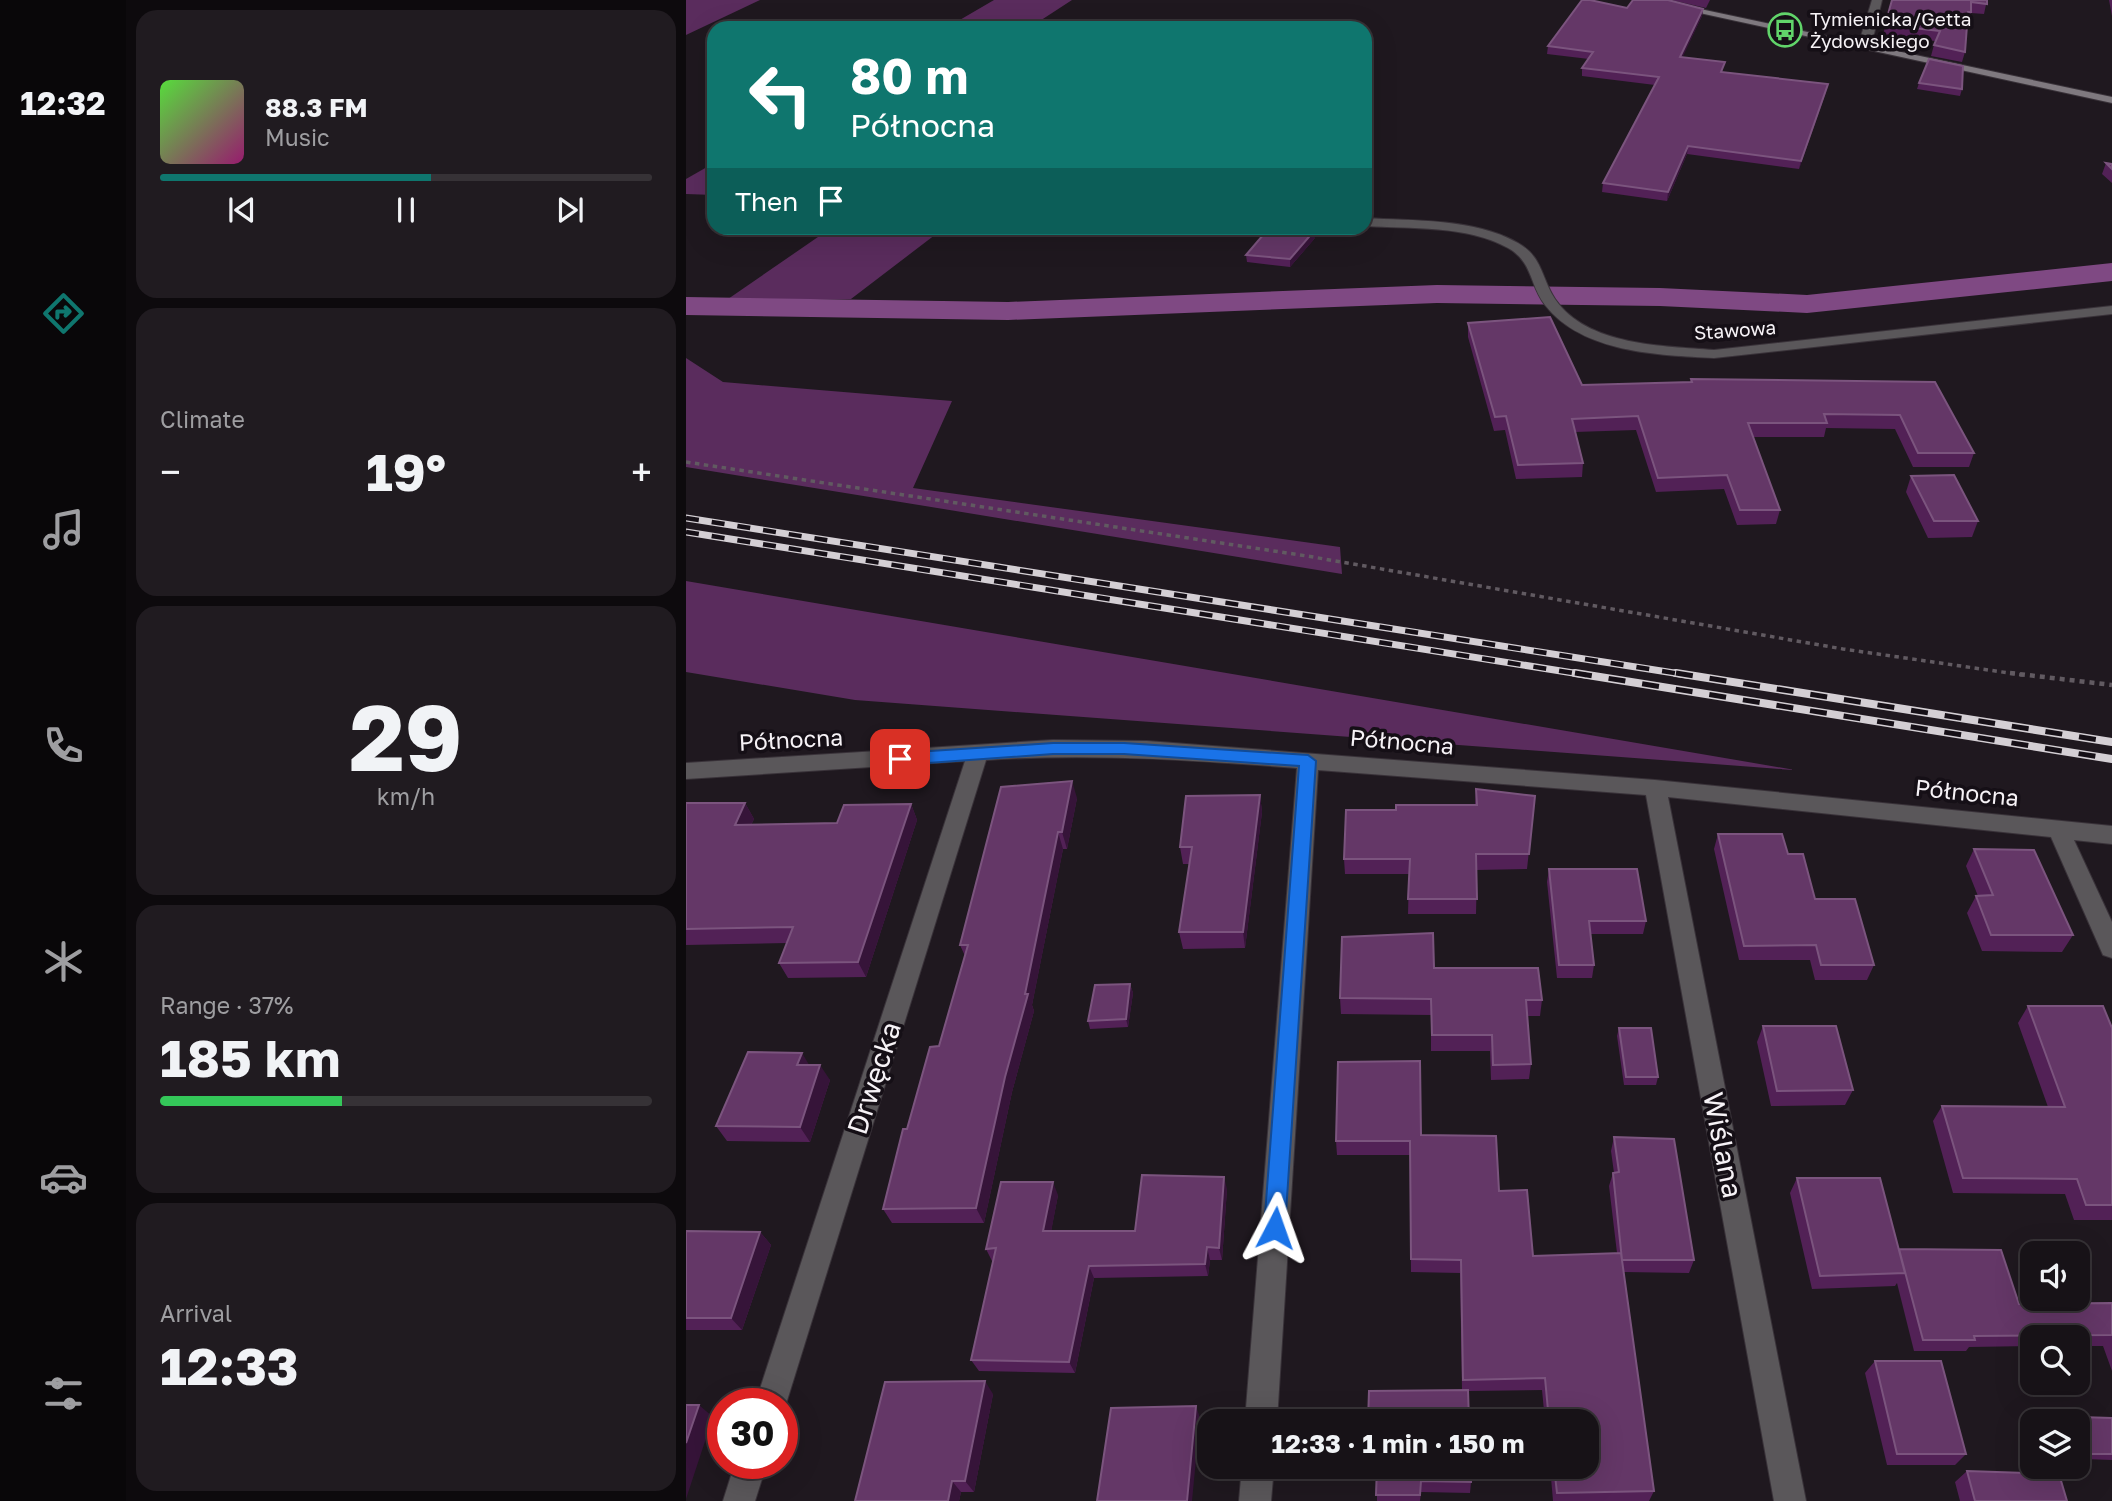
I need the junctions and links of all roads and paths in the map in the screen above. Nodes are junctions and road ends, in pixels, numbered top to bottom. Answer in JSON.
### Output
{"nodes":[{"id":1,"x":1645,"y":0,"type":"edge"},
{"id":2,"x":1877,"y":0,"type":"edge"},
{"id":3,"x":1863,"y":46,"type":"junction"},
{"id":4,"x":2112,"y":100,"type":"edge"},
{"id":5,"x":1372,"y":222,"type":"edge"},
{"id":6,"x":2112,"y":310,"type":"edge"},
{"id":7,"x":686,"y":462,"type":"edge"},
{"id":8,"x":2112,"y":685,"type":"edge"},
{"id":9,"x":978,"y":753,"type":"junction"},
{"id":10,"x":1308,"y":761,"type":"junction"},
{"id":11,"x":686,"y":771,"type":"edge"},
{"id":12,"x":1655,"y":788,"type":"junction"},
{"id":13,"x":2058,"y":828,"type":"junction"},
{"id":14,"x":2112,"y":835,"type":"edge"},
{"id":15,"x":2112,"y":948,"type":"edge"},
{"id":16,"x":775,"y":1388,"type":"edge"},
{"id":17,"x":1262,"y":1409,"type":"edge"},
{"id":18,"x":746,"y":1479,"type":"edge"},
{"id":19,"x":1257,"y":1479,"type":"edge"},
{"id":20,"x":739,"y":1501,"type":"edge"},
{"id":21,"x":1255,"y":1501,"type":"edge"},
{"id":22,"x":1790,"y":1501,"type":"edge"}],
"edges":[{"from":1,"to":3,"type":"street"},
{"from":2,"to":3,"type":"street"},
{"from":3,"to":4,"type":"street"},
{"from":5,"to":6,"type":"street","name":"Stawowa"},
{"from":7,"to":8,"type":"path"},
{"from":9,"to":10,"type":"street","name":"Północna"},
{"from":9,"to":11,"type":"street","name":"Północna"},
{"from":9,"to":16,"type":"street","name":"Drwęcka"},
{"from":10,"to":12,"type":"street","name":"Północna"},
{"from":10,"to":17,"type":"street"},
{"from":12,"to":13,"type":"street","name":"Północna"},
{"from":12,"to":22,"type":"street","name":"Wiślana"},
{"from":13,"to":14,"type":"street","name":"Północna"},
{"from":13,"to":15,"type":"street"},
{"from":18,"to":20,"type":"street"},
{"from":19,"to":21,"type":"street"}]}
